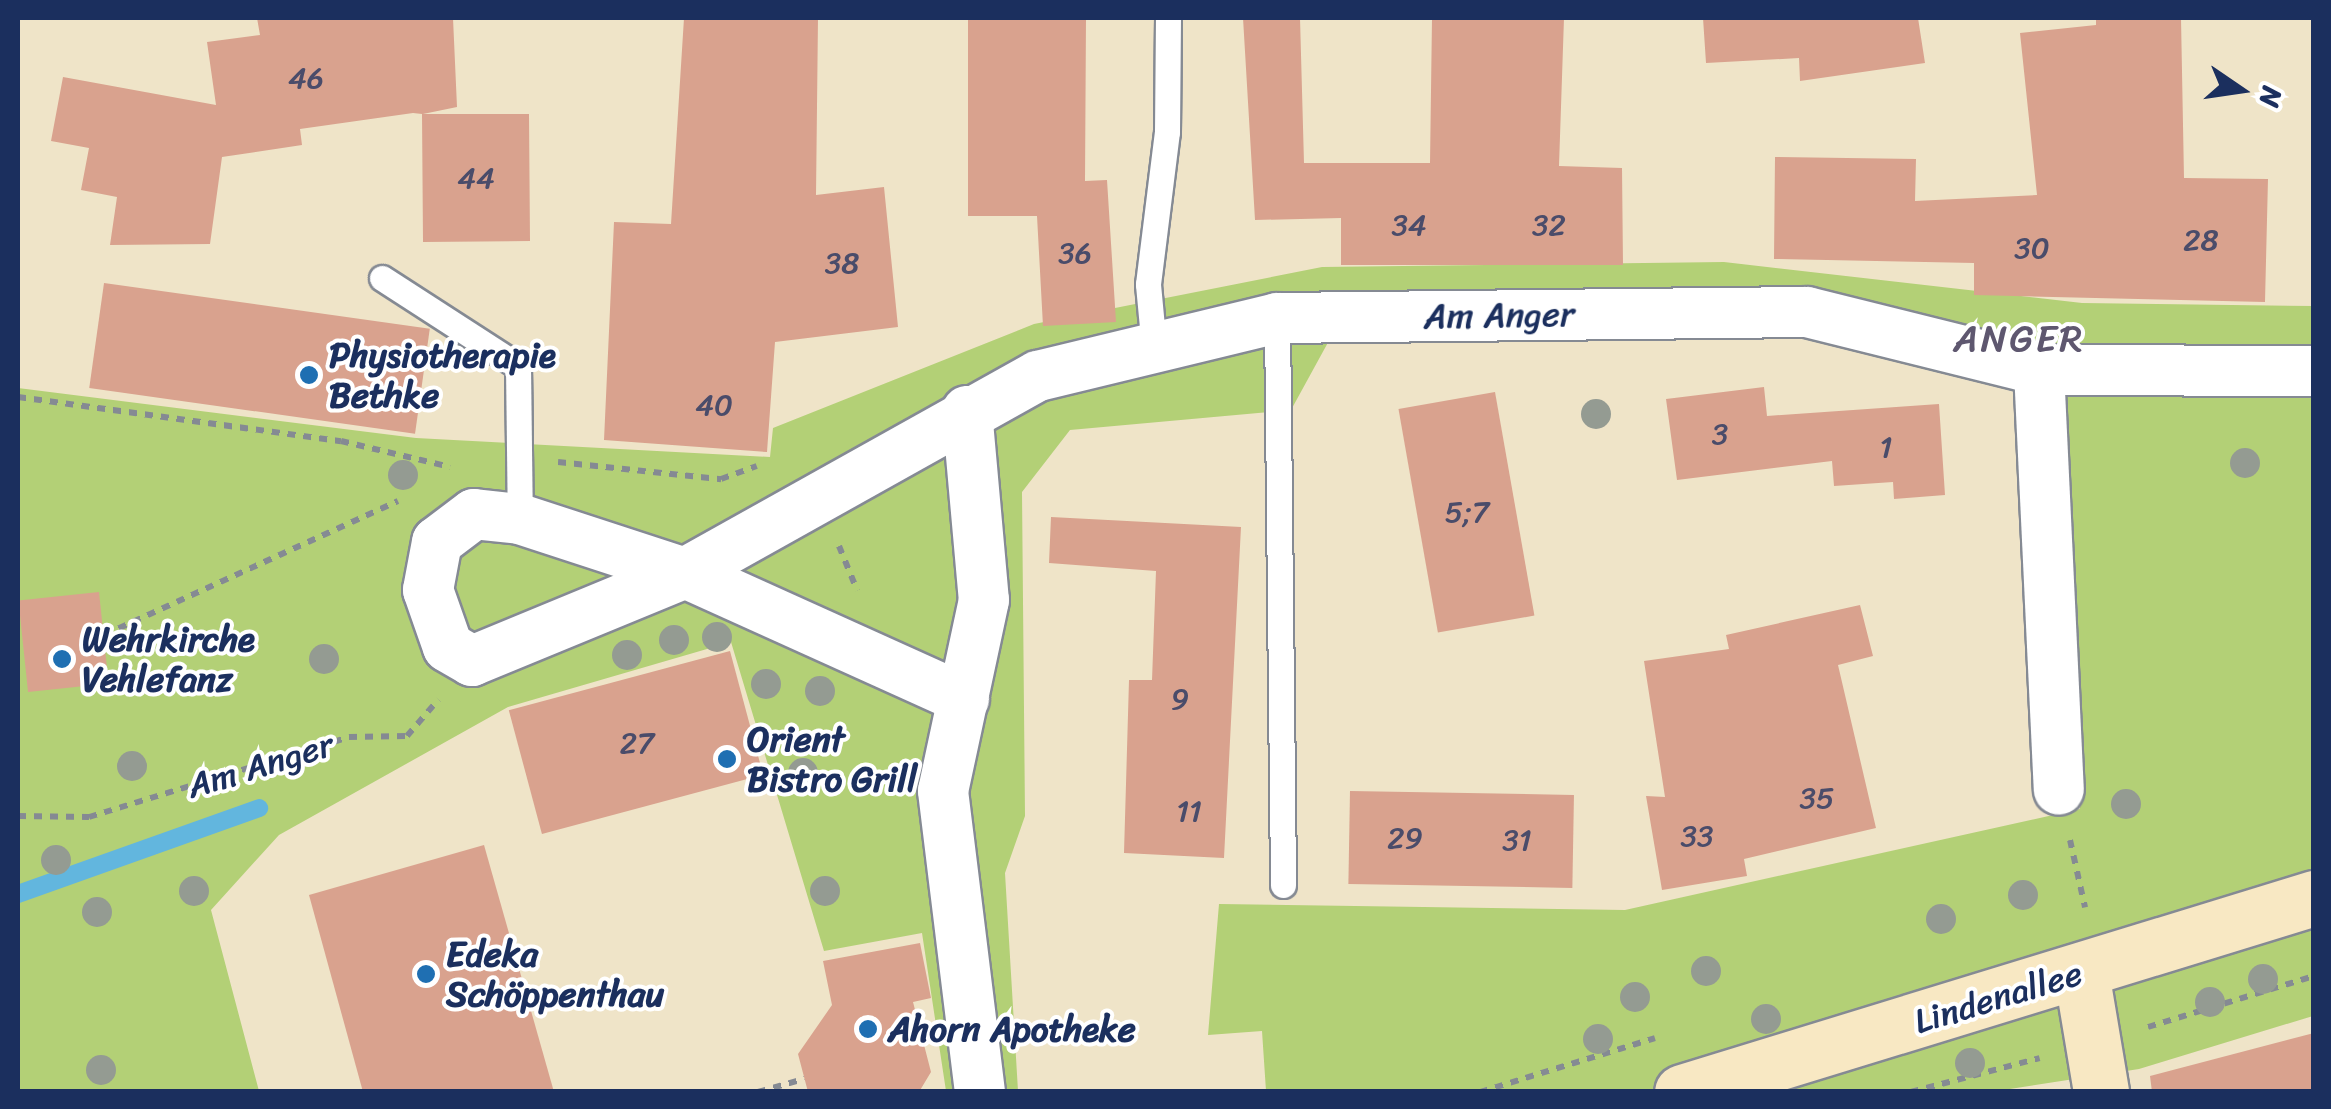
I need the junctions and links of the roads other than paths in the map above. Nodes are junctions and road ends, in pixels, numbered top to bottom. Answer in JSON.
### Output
{"nodes":[{"id":1,"x":1168,"y":18,"type":"edge"},
{"id":2,"x":382,"y":278,"type":"dead end"},
{"id":3,"x":1277,"y":318,"type":"junction"},
{"id":4,"x":1154,"y":348,"type":"junction"},
{"id":5,"x":2039,"y":370,"type":"junction"},
{"id":6,"x":2314,"y":371,"type":"edge"},
{"id":7,"x":966,"y":411,"type":"junction"},
{"id":8,"x":520,"y":519,"type":"junction"},
{"id":9,"x":685,"y":573,"type":"junction"},
{"id":10,"x":964,"y":698,"type":"junction"},
{"id":11,"x":2059,"y":790,"type":"road end"},
{"id":12,"x":1283,"y":885,"type":"dead end"},
{"id":13,"x":2314,"y":898,"type":"edge"},
{"id":14,"x":2082,"y":972,"type":"junction"},
{"id":15,"x":980,"y":1092,"type":"edge"},
{"id":16,"x":1682,"y":1092,"type":"edge"},
{"id":17,"x":2102,"y":1092,"type":"edge"}],
"edges":[{"from":1,"to":4,"type":"lane"},
{"from":2,"to":8,"type":"lane"},
{"from":3,"to":4,"type":"street","name":"Am Anger"},
{"from":3,"to":5,"type":"street","name":"Am Anger"},
{"from":3,"to":12,"type":"lane"},
{"from":4,"to":7,"type":"street","name":"Am Anger"},
{"from":5,"to":6,"type":"street","name":"Am Anger"},
{"from":5,"to":11,"type":"street"},
{"from":7,"to":9,"type":"street","name":"Am Anger"},
{"from":7,"to":10,"type":"street"},
{"from":8,"to":9,"type":"street"},
{"from":8,"to":9,"type":"street","name":"Am Anger"},
{"from":9,"to":10,"type":"street"},
{"from":10,"to":15,"type":"street"},
{"from":13,"to":14,"type":"main road","name":"Lindenallee"},
{"from":14,"to":16,"type":"main road","name":"Lindenallee"},
{"from":14,"to":17,"type":"main road"}]}
